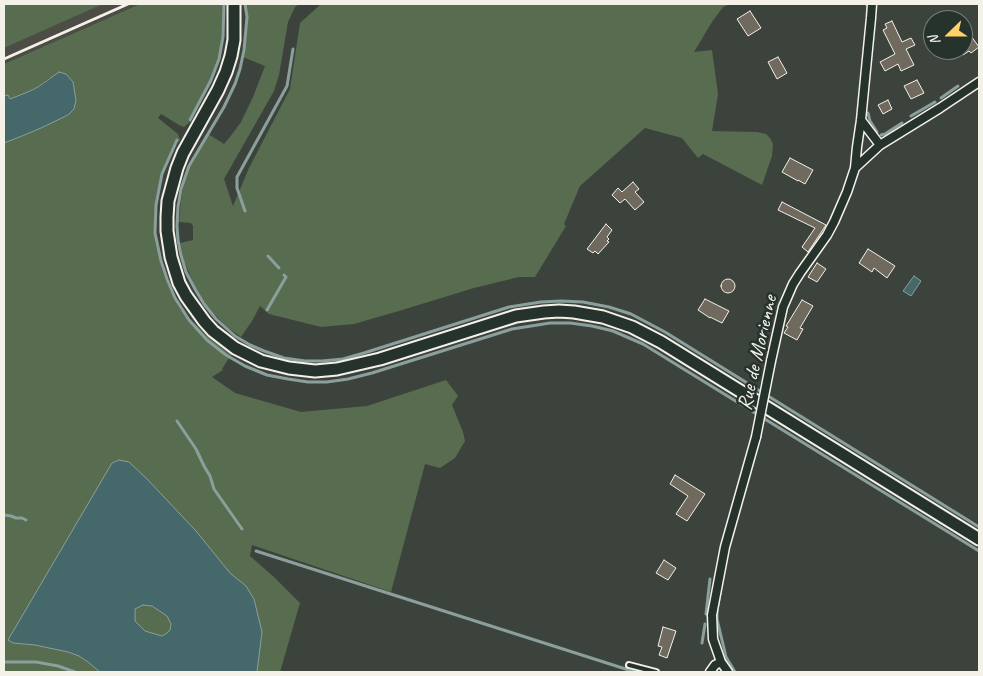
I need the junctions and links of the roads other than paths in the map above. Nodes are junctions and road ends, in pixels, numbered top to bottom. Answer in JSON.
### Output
{"nodes":[{"id":1,"x":234,"y":4,"type":"edge"},
{"id":2,"x":872,"y":4,"type":"edge"},
{"id":3,"x":979,"y":82,"type":"edge"},
{"id":4,"x":861,"y":120,"type":"junction"},
{"id":5,"x":880,"y":144,"type":"junction"},
{"id":6,"x":855,"y":168,"type":"junction"},
{"id":7,"x":979,"y":539,"type":"edge"},
{"id":8,"x":721,"y":662,"type":"junction"},
{"id":9,"x":629,"y":665,"type":"dead end"},
{"id":10,"x":656,"y":672,"type":"edge"},
{"id":11,"x":710,"y":672,"type":"edge"},
{"id":12,"x":728,"y":672,"type":"edge"}],
"edges":[{"from":1,"to":7,"type":"main road"},
{"from":2,"to":4,"type":"street"},
{"from":3,"to":5,"type":"street","name":"Rue de Morienne"},
{"from":4,"to":5,"type":"street"},
{"from":4,"to":6,"type":"street"},
{"from":5,"to":6,"type":"street","name":"Rue de Morienne"},
{"from":6,"to":8,"type":"street","name":"Rue de Morienne","bridge":true},
{"from":8,"to":11,"type":"street"},
{"from":8,"to":12,"type":"street","name":"Rue de Morienne"},
{"from":9,"to":10,"type":"lane"}]}
